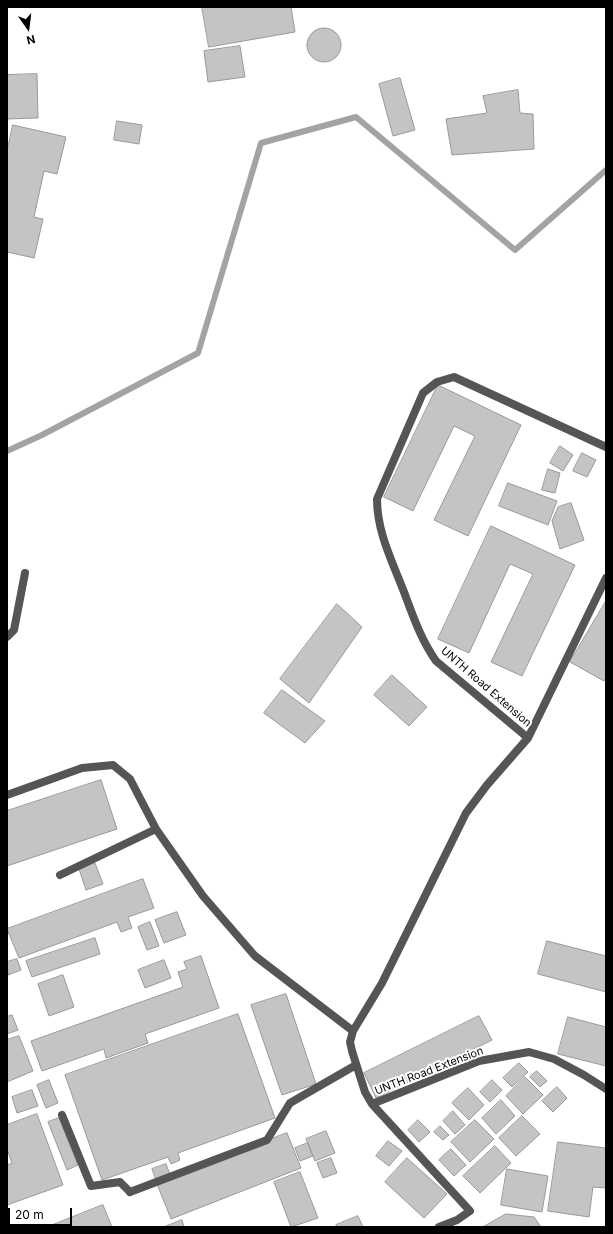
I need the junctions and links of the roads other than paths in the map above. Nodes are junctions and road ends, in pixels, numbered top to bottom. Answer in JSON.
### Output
{"nodes":[{"id":1,"x":606,"y":447,"type":"edge"},
{"id":2,"x":25,"y":573,"type":"dead end"},
{"id":3,"x":606,"y":578,"type":"edge"},
{"id":4,"x":7,"y":638,"type":"edge"},
{"id":5,"x":528,"y":738,"type":"junction"},
{"id":6,"x":7,"y":795,"type":"edge"},
{"id":7,"x":156,"y":829,"type":"junction"},
{"id":8,"x":60,"y":875,"type":"dead end"},
{"id":9,"x":353,"y":1031,"type":"junction"},
{"id":10,"x":356,"y":1065,"type":"junction"},
{"id":11,"x":606,"y":1089,"type":"edge"},
{"id":12,"x":372,"y":1104,"type":"junction"},
{"id":13,"x":62,"y":1115,"type":"dead end"},
{"id":14,"x":439,"y":1227,"type":"edge"}],
"edges":[{"from":1,"to":5,"type":"street","name":"UNTH Road Extension"},
{"from":2,"to":4,"type":"street"},
{"from":3,"to":5,"type":"street"},
{"from":5,"to":9,"type":"street","name":"UNTH Road Extension"},
{"from":6,"to":7,"type":"street"},
{"from":7,"to":8,"type":"street"},
{"from":7,"to":9,"type":"street"},
{"from":9,"to":10,"type":"street","name":"UNTH Road Extension"},
{"from":10,"to":12,"type":"street","name":"UNTH Road Extension"},
{"from":10,"to":13,"type":"street"},
{"from":11,"to":12,"type":"street","name":"UNTH Road Extension"},
{"from":12,"to":14,"type":"street"}]}
